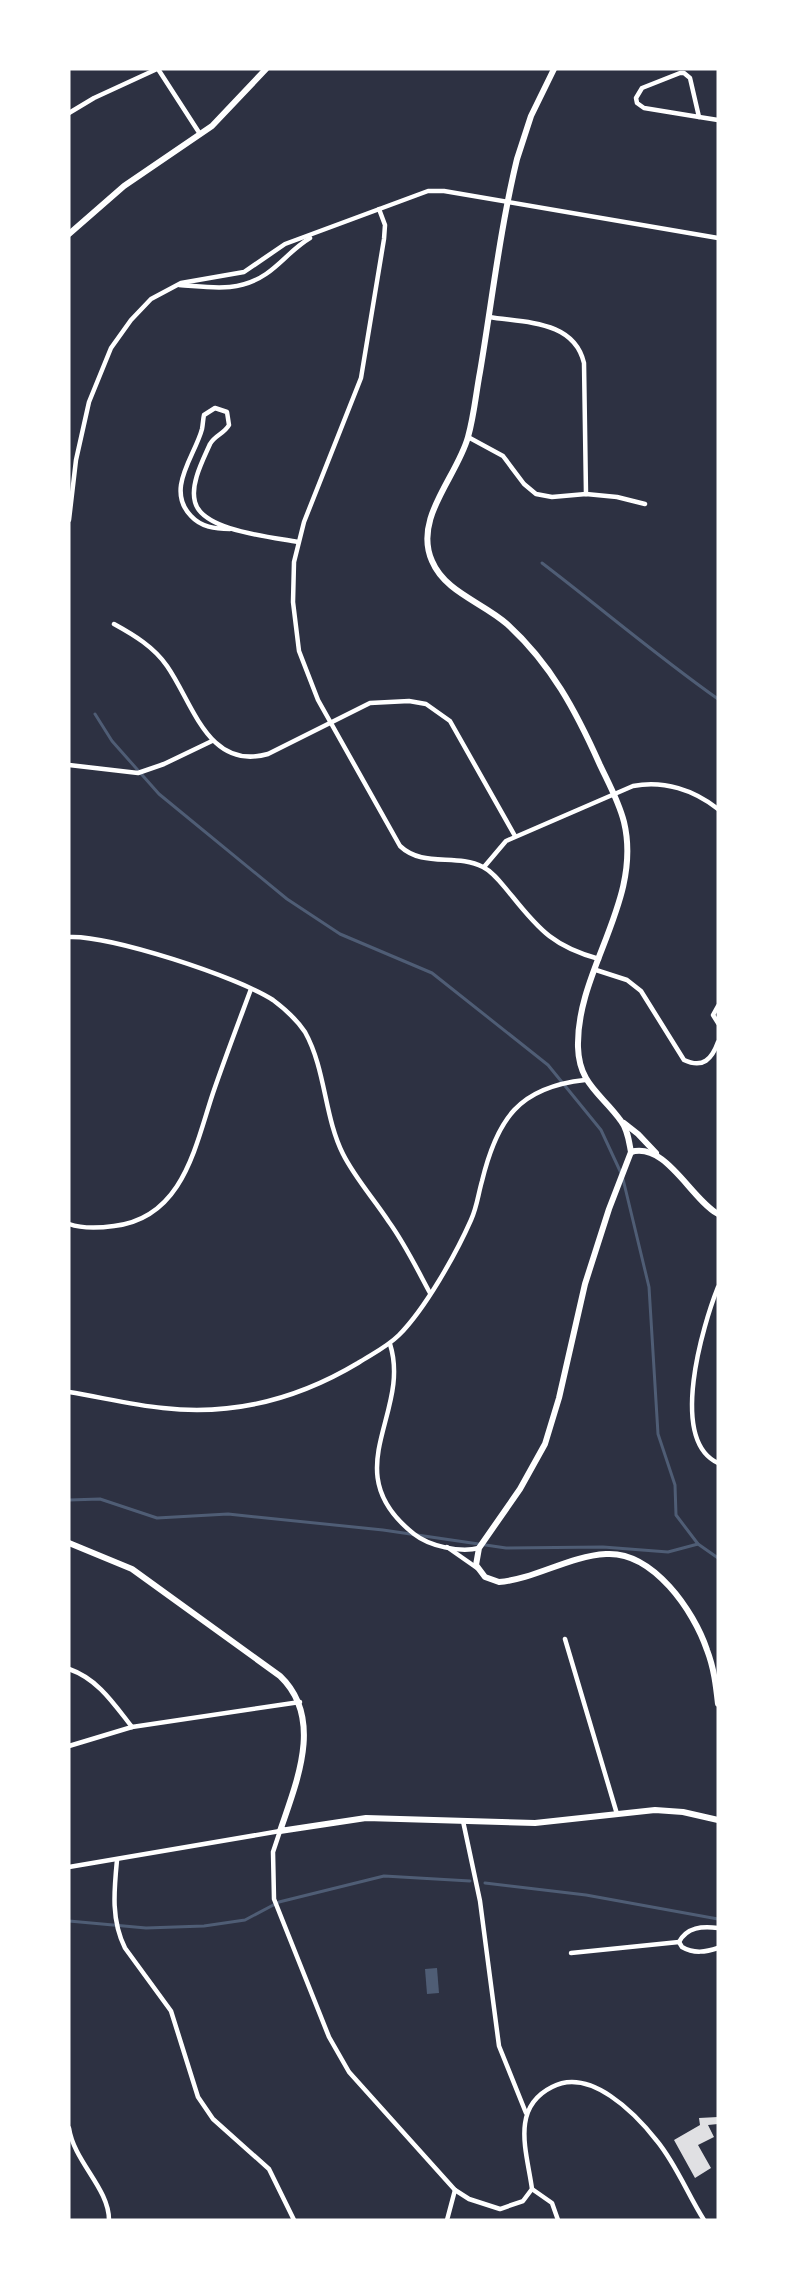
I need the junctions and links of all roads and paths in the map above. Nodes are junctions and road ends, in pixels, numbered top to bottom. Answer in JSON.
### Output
{"nodes":[{"id":1,"x":157,"y":69,"type":"edge"},
{"id":2,"x":266,"y":69,"type":"edge"},
{"id":3,"x":553,"y":70,"type":"edge"},
{"id":4,"x":69,"y":113,"type":"edge"},
{"id":5,"x":699,"y":117,"type":"junction"},
{"id":6,"x":718,"y":120,"type":"edge"},
{"id":7,"x":200,"y":134,"type":"junction"},
{"id":8,"x":508,"y":202,"type":"junction"},
{"id":9,"x":379,"y":209,"type":"junction"},
{"id":10,"x":69,"y":234,"type":"edge"},
{"id":11,"x":315,"y":235,"type":"junction"},
{"id":12,"x":718,"y":237,"type":"edge"},
{"id":13,"x":177,"y":285,"type":"junction"},
{"id":14,"x":489,"y":317,"type":"junction"},
{"id":15,"x":468,"y":437,"type":"junction"},
{"id":16,"x":586,"y":494,"type":"junction"},
{"id":17,"x":645,"y":504,"type":"dead end"},
{"id":18,"x":69,"y":520,"type":"edge"},
{"id":19,"x":230,"y":528,"type":"junction"},
{"id":20,"x":298,"y":542,"type":"junction"},
{"id":21,"x":114,"y":624,"type":"dead end"},
{"id":22,"x":330,"y":722,"type":"junction"},
{"id":23,"x":212,"y":741,"type":"junction"},
{"id":24,"x":69,"y":765,"type":"edge"},
{"id":25,"x":613,"y":793,"type":"junction"},
{"id":26,"x":718,"y":809,"type":"edge"},
{"id":27,"x":515,"y":836,"type":"junction"},
{"id":28,"x":484,"y":867,"type":"junction"},
{"id":29,"x":69,"y":937,"type":"edge"},
{"id":30,"x":599,"y":959,"type":"junction"},
{"id":31,"x":596,"y":970,"type":"junction"},
{"id":32,"x":251,"y":990,"type":"junction"},
{"id":33,"x":718,"y":1006,"type":"edge"},
{"id":34,"x":718,"y":1023,"type":"edge"},
{"id":35,"x":718,"y":1042,"type":"edge"},
{"id":36,"x":585,"y":1080,"type":"junction"},
{"id":37,"x":621,"y":1121,"type":"junction"},
{"id":38,"x":631,"y":1152,"type":"junction"},
{"id":39,"x":658,"y":1155,"type":"junction"},
{"id":40,"x":718,"y":1214,"type":"edge"},
{"id":41,"x":69,"y":1224,"type":"edge"},
{"id":42,"x":718,"y":1287,"type":"edge"},
{"id":43,"x":430,"y":1293,"type":"junction"},
{"id":44,"x":390,"y":1344,"type":"junction"},
{"id":45,"x":69,"y":1392,"type":"edge"},
{"id":46,"x":718,"y":1463,"type":"edge"},
{"id":47,"x":69,"y":1543,"type":"edge"},
{"id":48,"x":445,"y":1546,"type":"junction"},
{"id":49,"x":479,"y":1548,"type":"junction"},
{"id":50,"x":479,"y":1569,"type":"junction"},
{"id":51,"x":565,"y":1639,"type":"dead end"},
{"id":52,"x":69,"y":1669,"type":"edge"},
{"id":53,"x":717,"y":1682,"type":"edge"},
{"id":54,"x":300,"y":1702,"type":"junction"},
{"id":55,"x":718,"y":1704,"type":"edge"},
{"id":56,"x":132,"y":1727,"type":"junction"},
{"id":57,"x":69,"y":1746,"type":"edge"},
{"id":58,"x":617,"y":1815,"type":"junction"},
{"id":59,"x":718,"y":1820,"type":"edge"},
{"id":60,"x":463,"y":1821,"type":"junction"},
{"id":61,"x":280,"y":1831,"type":"junction"},
{"id":62,"x":117,"y":1860,"type":"junction"},
{"id":63,"x":69,"y":1867,"type":"edge"},
{"id":64,"x":716,"y":1929,"type":"edge"},
{"id":65,"x":679,"y":1942,"type":"junction"},
{"id":66,"x":717,"y":1948,"type":"edge"},
{"id":67,"x":571,"y":1953,"type":"dead end"},
{"id":68,"x":526,"y":2113,"type":"junction"},
{"id":69,"x":69,"y":2128,"type":"edge"},
{"id":70,"x":532,"y":2189,"type":"junction"},
{"id":71,"x":455,"y":2190,"type":"junction"},
{"id":72,"x":109,"y":2220,"type":"edge"},
{"id":73,"x":294,"y":2220,"type":"edge"},
{"id":74,"x":447,"y":2220,"type":"edge"},
{"id":75,"x":558,"y":2220,"type":"edge"},
{"id":76,"x":704,"y":2220,"type":"edge"}],
"edges":[{"from":1,"to":4,"type":"street"},
{"from":1,"to":7,"type":"street"},
{"from":2,"to":7,"type":"street"},
{"from":3,"to":8,"type":"street"},
{"from":5,"to":5,"type":"street"},
{"from":5,"to":6,"type":"street"},
{"from":7,"to":10,"type":"street"},
{"from":8,"to":9,"type":"street"},
{"from":8,"to":12,"type":"street"},
{"from":8,"to":14,"type":"street"},
{"from":9,"to":11,"type":"street"},
{"from":9,"to":20,"type":"street"},
{"from":11,"to":13,"type":"street"},
{"from":11,"to":13,"type":"street"},
{"from":13,"to":18,"type":"street"},
{"from":14,"to":15,"type":"street"},
{"from":14,"to":16,"type":"street"},
{"from":15,"to":16,"type":"street"},
{"from":15,"to":25,"type":"street"},
{"from":16,"to":17,"type":"street"},
{"from":19,"to":19,"type":"street"},
{"from":19,"to":20,"type":"street"},
{"from":20,"to":22,"type":"street"},
{"from":21,"to":23,"type":"street"},
{"from":22,"to":23,"type":"street"},
{"from":22,"to":27,"type":"street"},
{"from":22,"to":28,"type":"street"},
{"from":23,"to":24,"type":"street"},
{"from":25,"to":26,"type":"street"},
{"from":25,"to":27,"type":"street"},
{"from":25,"to":30,"type":"street"},
{"from":27,"to":28,"type":"street"},
{"from":28,"to":30,"type":"street"},
{"from":29,"to":32,"type":"street"},
{"from":30,"to":31,"type":"street"},
{"from":31,"to":35,"type":"street"},
{"from":31,"to":36,"type":"street"},
{"from":32,"to":41,"type":"street"},
{"from":32,"to":43,"type":"street"},
{"from":33,"to":34,"type":"street"},
{"from":36,"to":37,"type":"street"},
{"from":36,"to":43,"type":"street"},
{"from":37,"to":38,"type":"street"},
{"from":37,"to":39,"type":"street"},
{"from":38,"to":39,"type":"street"},
{"from":38,"to":49,"type":"street"},
{"from":39,"to":40,"type":"street"},
{"from":42,"to":46,"type":"street"},
{"from":43,"to":44,"type":"street"},
{"from":44,"to":45,"type":"street"},
{"from":44,"to":48,"type":"street"},
{"from":47,"to":54,"type":"street"},
{"from":48,"to":49,"type":"street"},
{"from":48,"to":50,"type":"street"},
{"from":49,"to":50,"type":"street"},
{"from":50,"to":53,"type":"street"},
{"from":51,"to":58,"type":"street"},
{"from":52,"to":56,"type":"street"},
{"from":53,"to":55,"type":"street"},
{"from":54,"to":56,"type":"street"},
{"from":54,"to":61,"type":"street"},
{"from":56,"to":57,"type":"street"},
{"from":58,"to":59,"type":"street"},
{"from":58,"to":60,"type":"street"},
{"from":60,"to":61,"type":"street"},
{"from":60,"to":68,"type":"street"},
{"from":61,"to":62,"type":"street"},
{"from":61,"to":71,"type":"street"},
{"from":62,"to":63,"type":"street"},
{"from":62,"to":73,"type":"street"},
{"from":64,"to":65,"type":"street"},
{"from":65,"to":66,"type":"street"},
{"from":65,"to":67,"type":"street"},
{"from":68,"to":70,"type":"street"},
{"from":68,"to":76,"type":"street"},
{"from":69,"to":72,"type":"street"},
{"from":70,"to":71,"type":"street"},
{"from":70,"to":75,"type":"street"},
{"from":71,"to":74,"type":"street"}]}
